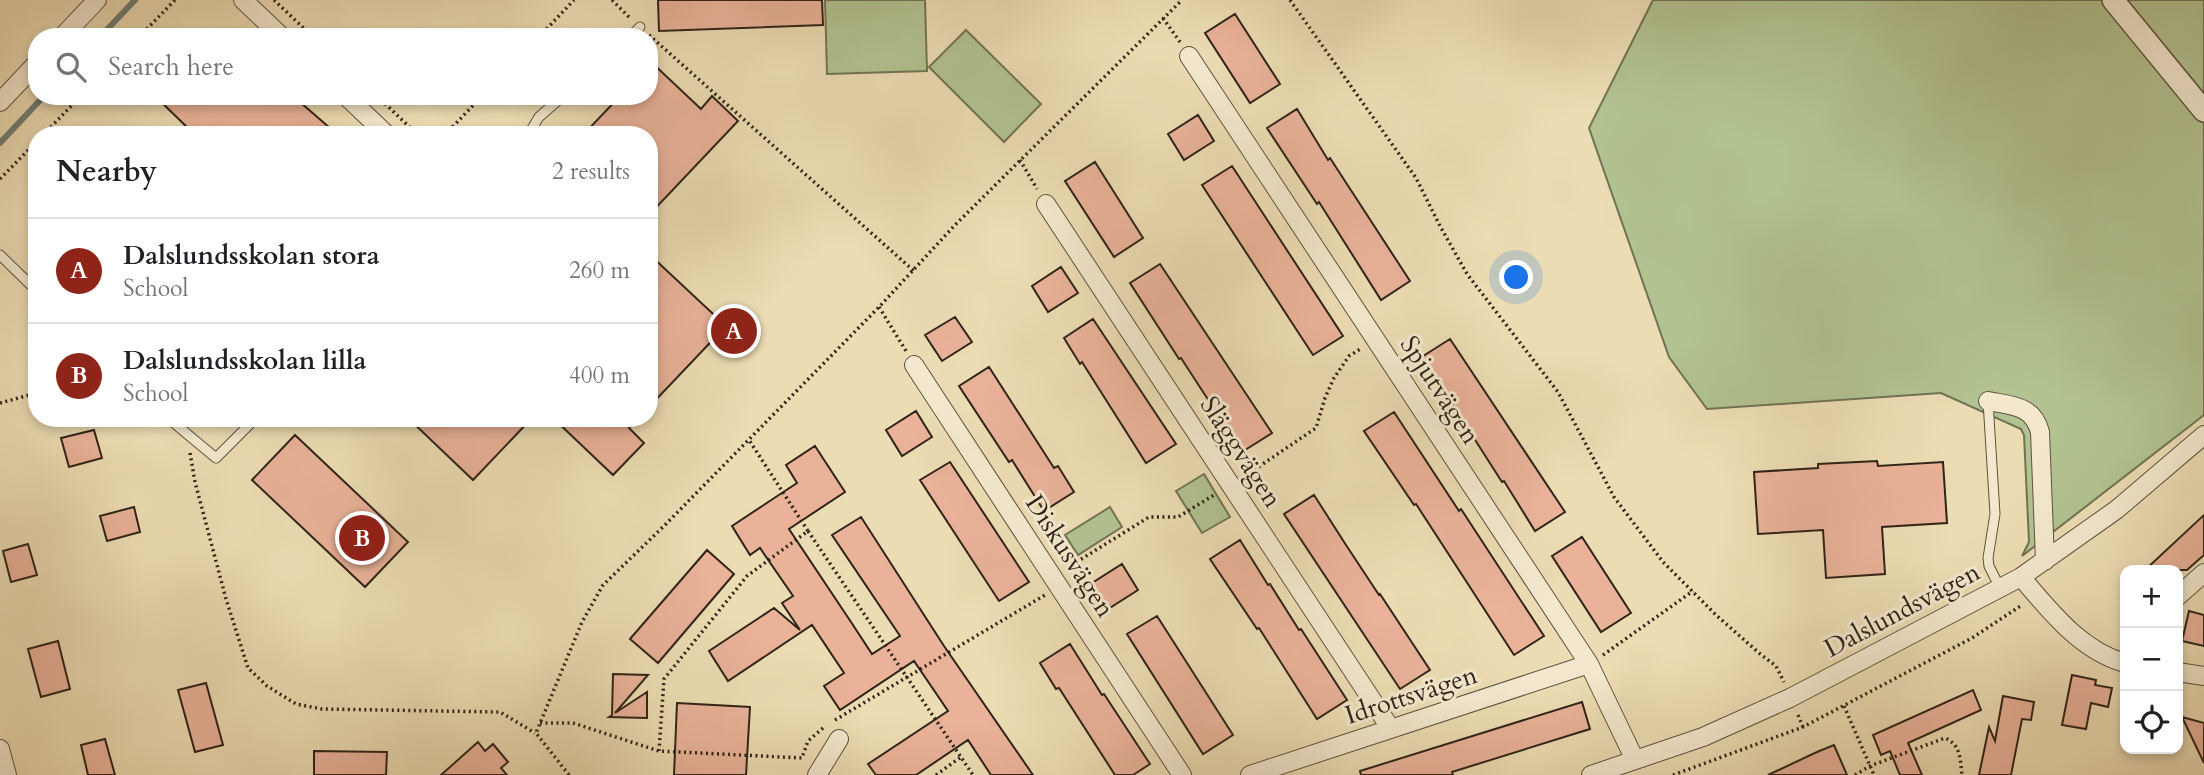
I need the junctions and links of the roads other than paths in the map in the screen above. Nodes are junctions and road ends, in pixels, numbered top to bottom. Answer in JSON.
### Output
{"nodes":[{"id":1,"x":97,"y":0,"type":"edge"},
{"id":2,"x":243,"y":0,"type":"edge"},
{"id":3,"x":2113,"y":0,"type":"edge"},
{"id":4,"x":71,"y":28,"type":"edge"},
{"id":5,"x":273,"y":28,"type":"edge"},
{"id":6,"x":1189,"y":56,"type":"road end"},
{"id":7,"x":28,"y":72,"type":"edge"},
{"id":8,"x":0,"y":102,"type":"edge"},
{"id":9,"x":355,"y":105,"type":"edge"},
{"id":10,"x":553,"y":105,"type":"edge"},
{"id":11,"x":2204,"y":111,"type":"edge"},
{"id":12,"x":378,"y":126,"type":"edge"},
{"id":13,"x":534,"y":126,"type":"edge"},
{"id":14,"x":1046,"y":204,"type":"road end"},
{"id":15,"x":0,"y":255,"type":"edge"},
{"id":16,"x":28,"y":282,"type":"edge"},
{"id":17,"x":914,"y":365,"type":"road end"},
{"id":18,"x":1988,"y":401,"type":"joint"},
{"id":19,"x":178,"y":427,"type":"edge"},
{"id":20,"x":247,"y":427,"type":"edge"},
{"id":21,"x":2204,"y":435,"type":"edge"},
{"id":22,"x":2045,"y":561,"type":"junction"},
{"id":23,"x":2204,"y":573,"type":"edge"},
{"id":24,"x":2021,"y":577,"type":"junction"},
{"id":25,"x":2000,"y":588,"type":"junction"},
{"id":26,"x":2183,"y":592,"type":"edge"},
{"id":27,"x":2120,"y":659,"type":"edge"},
{"id":28,"x":1589,"y":664,"type":"junction"},
{"id":29,"x":2183,"y":673,"type":"edge"},
{"id":30,"x":2204,"y":676,"type":"edge"},
{"id":31,"x":1391,"y":729,"type":"junction"},
{"id":32,"x":839,"y":739,"type":"dead end"},
{"id":33,"x":0,"y":749,"type":"edge"},
{"id":34,"x":1635,"y":760,"type":"junction"},
{"id":35,"x":7,"y":775,"type":"edge"},
{"id":36,"x":817,"y":775,"type":"edge"},
{"id":37,"x":1182,"y":775,"type":"edge"},
{"id":38,"x":1250,"y":775,"type":"edge"},
{"id":39,"x":1591,"y":775,"type":"edge"}],
"edges":[{"from":1,"to":4,"type":"street"},
{"from":2,"to":5,"type":"street"},
{"from":3,"to":11,"type":"street"},
{"from":6,"to":28,"type":"street","name":"Spjutvägen"},
{"from":7,"to":8,"type":"street"},
{"from":9,"to":12,"type":"street"},
{"from":10,"to":13,"type":"lane"},
{"from":14,"to":31,"type":"street","name":"Släggvägen"},
{"from":15,"to":16,"type":"lane"},
{"from":17,"to":37,"type":"street","name":"Diskusvägen"},
{"from":18,"to":22,"type":"street"},
{"from":18,"to":25,"type":"lane"},
{"from":19,"to":20,"type":"lane"},
{"from":21,"to":22,"type":"street","name":"Dalslundsvägen"},
{"from":22,"to":24,"type":"street","name":"Dalslundsvägen"},
{"from":23,"to":26,"type":"street"},
{"from":24,"to":25,"type":"street","name":"Dalslundsvägen"},
{"from":24,"to":27,"type":"street"},
{"from":25,"to":34,"type":"street","name":"Dalslundsvägen"},
{"from":28,"to":31,"type":"street","name":"Idrottsvägen"},
{"from":28,"to":34,"type":"street","name":"Spjutvägen"},
{"from":29,"to":30,"type":"street"},
{"from":31,"to":38,"type":"street","name":"Idrottsvägen"},
{"from":32,"to":36,"type":"street"},
{"from":33,"to":35,"type":"street"},
{"from":34,"to":39,"type":"street","name":"Dalslundsvägen"}]}
